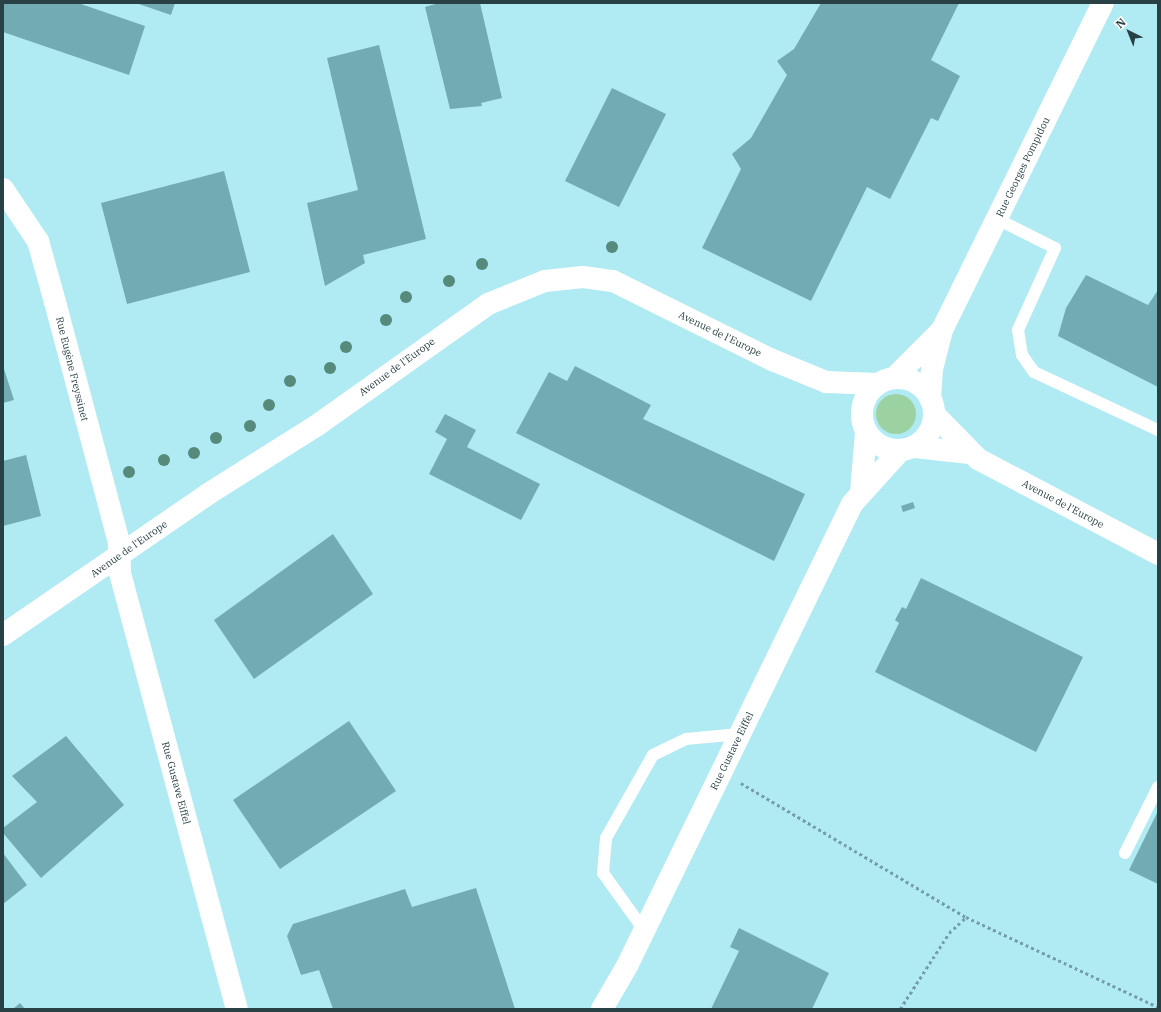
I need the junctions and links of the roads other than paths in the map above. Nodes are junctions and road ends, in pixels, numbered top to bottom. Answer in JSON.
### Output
{"nodes":[{"id":1,"x":1103,"y":3,"type":"edge"},
{"id":2,"x":3,"y":189,"type":"edge"},
{"id":3,"x":997,"y":219,"type":"junction"},
{"id":4,"x":942,"y":330,"type":"junction"},
{"id":5,"x":886,"y":381,"type":"junction"},
{"id":6,"x":826,"y":382,"type":"junction"},
{"id":7,"x":932,"y":406,"type":"junction"},
{"id":8,"x":864,"y":424,"type":"junction"},
{"id":9,"x":1158,"y":430,"type":"edge"},
{"id":10,"x":908,"y":449,"type":"junction"},
{"id":11,"x":970,"y":453,"type":"junction"},
{"id":12,"x":861,"y":492,"type":"junction"},
{"id":13,"x":1158,"y":554,"type":"edge"},
{"id":14,"x":120,"y":557,"type":"junction"},
{"id":15,"x":3,"y":635,"type":"edge"},
{"id":16,"x":740,"y":734,"type":"junction"},
{"id":17,"x":1158,"y":787,"type":"edge"},
{"id":18,"x":1125,"y":854,"type":"dead end"},
{"id":19,"x":644,"y":930,"type":"junction"},
{"id":20,"x":237,"y":1009,"type":"edge"},
{"id":21,"x":602,"y":1009,"type":"edge"}],
"edges":[{"from":1,"to":3,"type":"street","name":"Rue Georges Pompidou"},
{"from":2,"to":14,"type":"street","name":"Rue Eugène Freyssinet"},
{"from":3,"to":4,"type":"street","name":"Rue Georges Pompidou"},
{"from":3,"to":9,"type":"lane"},
{"from":4,"to":5,"type":"street"},
{"from":4,"to":7,"type":"street"},
{"from":5,"to":6,"type":"street","name":"Avenue de l'Europe"},
{"from":5,"to":7,"type":"street"},
{"from":5,"to":8,"type":"street"},
{"from":6,"to":8,"type":"street","name":"Avenue de l'Europe"},
{"from":6,"to":14,"type":"street","name":"Avenue de l'Europe"},
{"from":7,"to":10,"type":"street"},
{"from":7,"to":11,"type":"street"},
{"from":8,"to":10,"type":"street"},
{"from":8,"to":12,"type":"street"},
{"from":10,"to":11,"type":"street"},
{"from":10,"to":12,"type":"street"},
{"from":11,"to":13,"type":"street","name":"Avenue de l'Europe"},
{"from":12,"to":16,"type":"street","name":"Rue Gustave Eiffel"},
{"from":14,"to":15,"type":"street","name":"Avenue de l'Europe"},
{"from":14,"to":20,"type":"street","name":"Rue Gustave Eiffel"},
{"from":16,"to":19,"type":"street","name":"Rue Gustave Eiffel"},
{"from":16,"to":19,"type":"lane"},
{"from":17,"to":18,"type":"lane"},
{"from":19,"to":21,"type":"street","name":"Rue Gustave Eiffel"}]}
